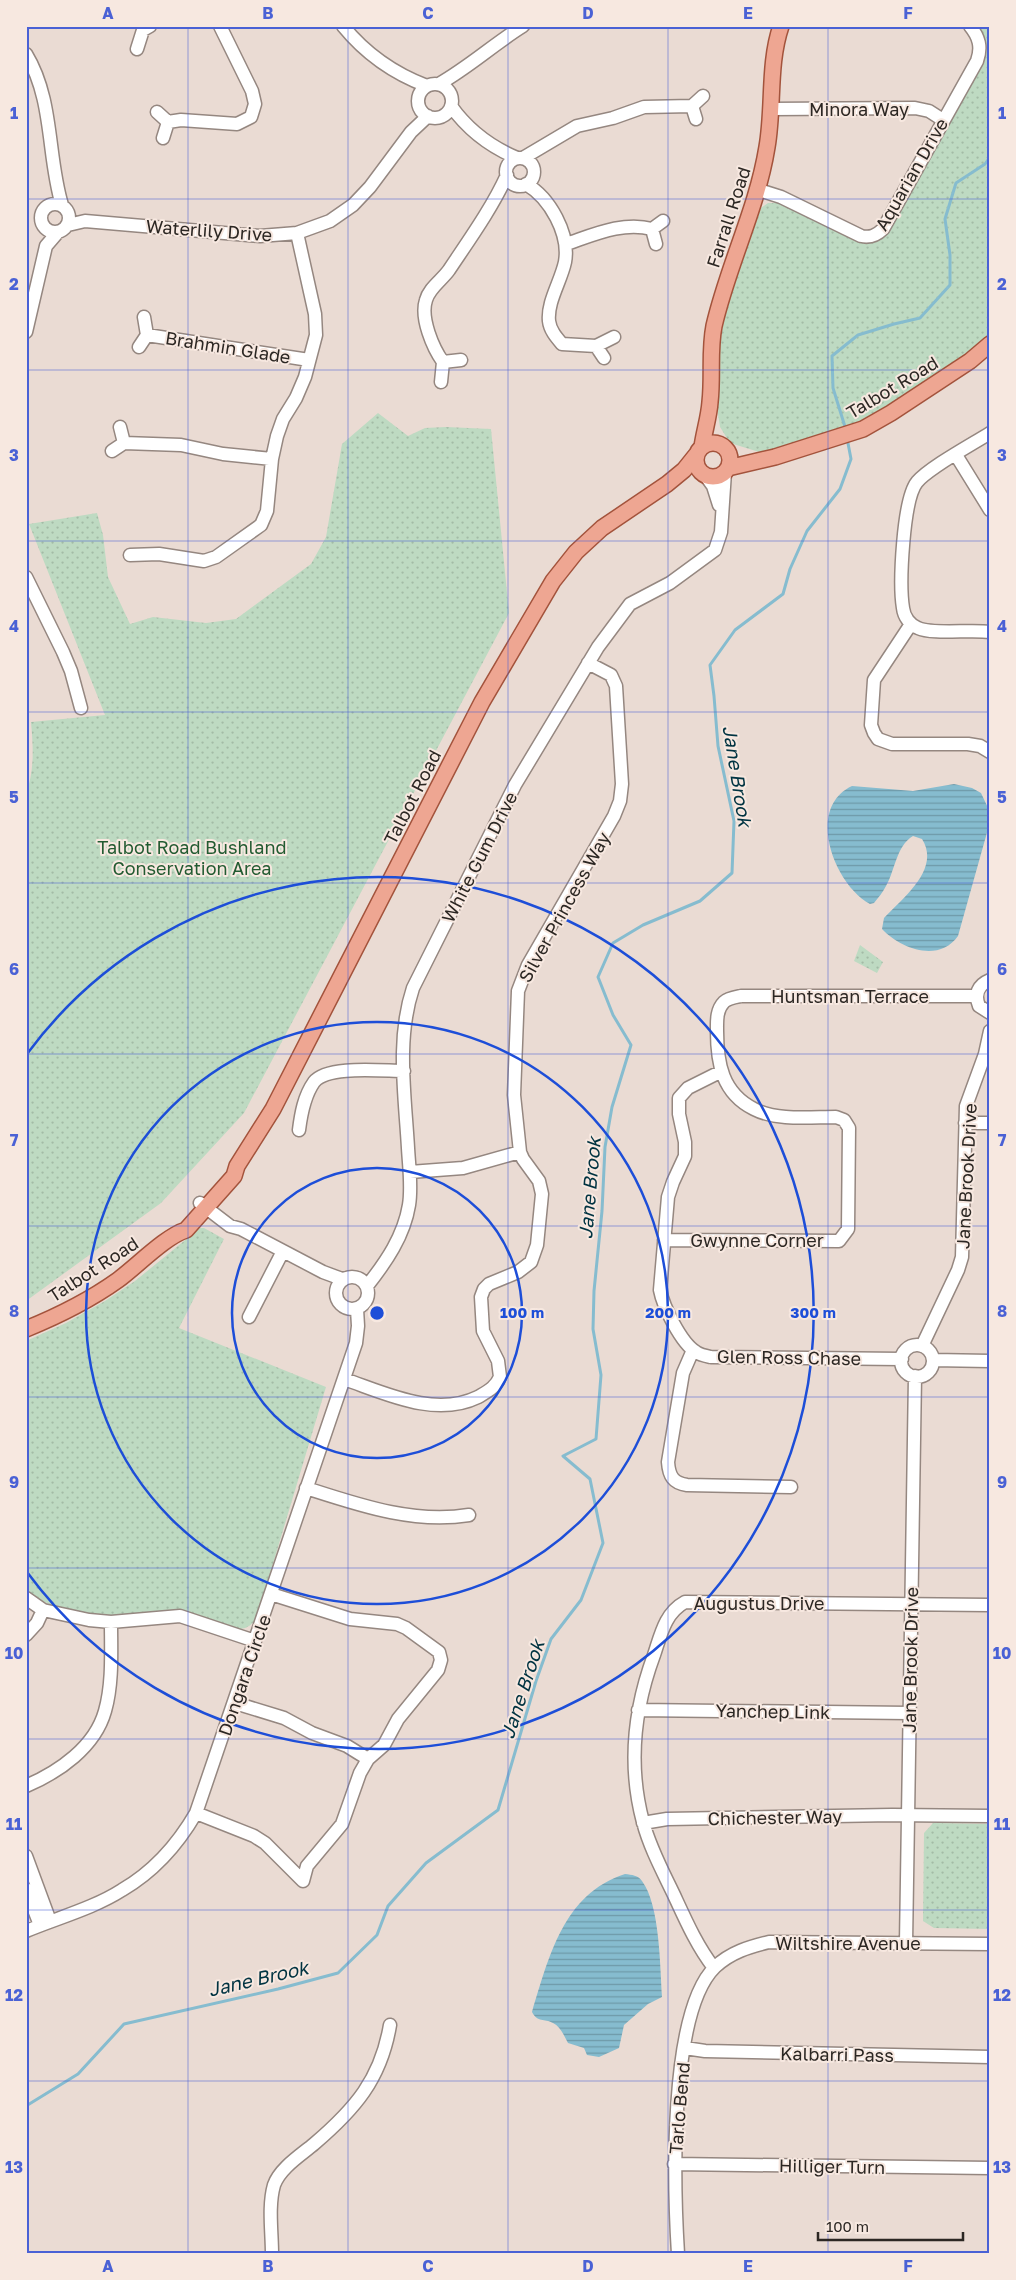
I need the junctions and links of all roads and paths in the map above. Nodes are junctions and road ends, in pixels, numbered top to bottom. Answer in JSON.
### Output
{"nodes":[{"id":1,"x":220,"y":26,"type":"edge"},
{"id":2,"x":344,"y":26,"type":"edge"},
{"id":3,"x":523,"y":26,"type":"edge"},
{"id":4,"x":770,"y":26,"type":"edge"},
{"id":5,"x":781,"y":26,"type":"edge"},
{"id":6,"x":970,"y":26,"type":"edge"},
{"id":7,"x":143,"y":27,"type":"edge"},
{"id":8,"x":775,"y":42,"type":"junction"},
{"id":9,"x":137,"y":49,"type":"dead end"},
{"id":10,"x":26,"y":54,"type":"edge"},
{"id":11,"x":465,"y":69,"type":"junction"},
{"id":12,"x":406,"y":78,"type":"junction"},
{"id":13,"x":433,"y":85,"type":"junction"},
{"id":14,"x":703,"y":96,"type":"dead end"},
{"id":15,"x":449,"y":106,"type":"junction"},
{"id":16,"x":692,"y":106,"type":"junction"},
{"id":17,"x":422,"y":108,"type":"junction"},
{"id":18,"x":772,"y":109,"type":"junction"},
{"id":19,"x":157,"y":112,"type":"dead end"},
{"id":20,"x":696,"y":119,"type":"dead end"},
{"id":21,"x":944,"y":120,"type":"junction"},
{"id":22,"x":168,"y":122,"type":"junction"},
{"id":23,"x":163,"y":138,"type":"dead end"},
{"id":24,"x":495,"y":148,"type":"junction"},
{"id":25,"x":523,"y":159,"type":"junction"},
{"id":26,"x":520,"y":180,"type":"junction"},
{"id":27,"x":759,"y":190,"type":"junction"},
{"id":28,"x":60,"y":207,"type":"junction"},
{"id":29,"x":85,"y":221,"type":"junction"},
{"id":30,"x":663,"y":221,"type":"dead end"},
{"id":31,"x":44,"y":226,"type":"junction"},
{"id":32,"x":63,"y":229,"type":"junction"},
{"id":33,"x":652,"y":229,"type":"junction"},
{"id":34,"x":297,"y":232,"type":"junction"},
{"id":35,"x":566,"y":244,"type":"junction"},
{"id":36,"x":656,"y":244,"type":"dead end"},
{"id":37,"x":46,"y":246,"type":"junction"},
{"id":38,"x":144,"y":317,"type":"dead end"},
{"id":39,"x":26,"y":332,"type":"edge"},
{"id":40,"x":147,"y":335,"type":"junction"},
{"id":41,"x":614,"y":337,"type":"dead end"},
{"id":42,"x":990,"y":344,"type":"edge"},
{"id":43,"x":596,"y":346,"type":"junction"},
{"id":44,"x":139,"y":347,"type":"dead end"},
{"id":45,"x":990,"y":354,"type":"edge"},
{"id":46,"x":604,"y":358,"type":"dead end"},
{"id":47,"x":309,"y":360,"type":"junction"},
{"id":48,"x":460,"y":360,"type":"dead end"},
{"id":49,"x":443,"y":362,"type":"junction"},
{"id":50,"x":970,"y":362,"type":"junction"},
{"id":51,"x":441,"y":382,"type":"dead end"},
{"id":52,"x":710,"y":402,"type":"junction"},
{"id":53,"x":120,"y":427,"type":"dead end"},
{"id":54,"x":990,"y":433,"type":"edge"},
{"id":55,"x":124,"y":443,"type":"junction"},
{"id":56,"x":724,"y":447,"type":"junction"},
{"id":57,"x":112,"y":451,"type":"dead end"},
{"id":58,"x":699,"y":451,"type":"junction"},
{"id":59,"x":956,"y":455,"type":"junction"},
{"id":60,"x":775,"y":457,"type":"junction"},
{"id":61,"x":272,"y":459,"type":"junction"},
{"id":62,"x":726,"y":470,"type":"junction"},
{"id":63,"x":703,"y":474,"type":"junction"},
{"id":64,"x":667,"y":484,"type":"junction"},
{"id":65,"x":721,"y":510,"type":"junction"},
{"id":66,"x":990,"y":510,"type":"edge"},
{"id":67,"x":130,"y":555,"type":"dead end"},
{"id":68,"x":26,"y":577,"type":"edge"},
{"id":69,"x":911,"y":624,"type":"junction"},
{"id":70,"x":990,"y":632,"type":"edge"},
{"id":71,"x":588,"y":663,"type":"junction"},
{"id":72,"x":81,"y":708,"type":"dead end"},
{"id":73,"x":990,"y":752,"type":"edge"},
{"id":74,"x":990,"y":980,"type":"edge"},
{"id":75,"x":976,"y":996,"type":"junction"},
{"id":76,"x":724,"y":1002,"type":"joint"},
{"id":77,"x":990,"y":1013,"type":"edge"},
{"id":78,"x":990,"y":1031,"type":"edge"},
{"id":79,"x":404,"y":1070,"type":"junction"},
{"id":80,"x":720,"y":1072,"type":"junction"},
{"id":81,"x":965,"y":1123,"type":"junction"},
{"id":82,"x":990,"y":1123,"type":"edge"},
{"id":83,"x":299,"y":1130,"type":"dead end"},
{"id":84,"x":520,"y":1152,"type":"junction"},
{"id":85,"x":410,"y":1172,"type":"junction"},
{"id":86,"x":206,"y":1203,"type":"junction"},
{"id":87,"x":664,"y":1240,"type":"junction"},
{"id":88,"x":283,"y":1251,"type":"junction"},
{"id":89,"x":340,"y":1282,"type":"junction"},
{"id":90,"x":363,"y":1282,"type":"junction"},
{"id":91,"x":351,"y":1309,"type":"junction"},
{"id":92,"x":249,"y":1318,"type":"dead end"},
{"id":93,"x":26,"y":1329,"type":"edge"},
{"id":94,"x":922,"y":1346,"type":"junction"},
{"id":95,"x":693,"y":1350,"type":"junction"},
{"id":96,"x":902,"y":1359,"type":"junction"},
{"id":97,"x":933,"y":1360,"type":"junction"},
{"id":98,"x":990,"y":1361,"type":"edge"},
{"id":99,"x":915,"y":1376,"type":"junction"},
{"id":100,"x":344,"y":1379,"type":"junction"},
{"id":101,"x":791,"y":1487,"type":"dead end"},
{"id":102,"x":306,"y":1488,"type":"junction"},
{"id":103,"x":469,"y":1515,"type":"dead end"},
{"id":104,"x":271,"y":1594,"type":"junction"},
{"id":105,"x":26,"y":1598,"type":"edge"},
{"id":106,"x":911,"y":1604,"type":"junction"},
{"id":107,"x":990,"y":1605,"type":"edge"},
{"id":108,"x":42,"y":1610,"type":"junction"},
{"id":109,"x":111,"y":1622,"type":"junction"},
{"id":110,"x":26,"y":1635,"type":"edge"},
{"id":111,"x":255,"y":1641,"type":"junction"},
{"id":112,"x":235,"y":1703,"type":"junction"},
{"id":113,"x":638,"y":1710,"type":"junction"},
{"id":114,"x":908,"y":1713,"type":"junction"},
{"id":115,"x":368,"y":1759,"type":"junction"},
{"id":116,"x":26,"y":1786,"type":"edge"},
{"id":117,"x":196,"y":1813,"type":"junction"},
{"id":118,"x":907,"y":1815,"type":"junction"},
{"id":119,"x":990,"y":1816,"type":"edge"},
{"id":120,"x":643,"y":1823,"type":"junction"},
{"id":121,"x":26,"y":1856,"type":"edge"},
{"id":122,"x":26,"y":1889,"type":"edge"},
{"id":123,"x":45,"y":1923,"type":"junction"},
{"id":124,"x":26,"y":1931,"type":"edge"},
{"id":125,"x":906,"y":1943,"type":"junction"},
{"id":126,"x":990,"y":1944,"type":"edge"},
{"id":127,"x":714,"y":1968,"type":"junction"},
{"id":128,"x":390,"y":2025,"type":"dead end"},
{"id":129,"x":685,"y":2048,"type":"junction"},
{"id":130,"x":990,"y":2057,"type":"edge"},
{"id":131,"x":674,"y":2164,"type":"junction"},
{"id":132,"x":990,"y":2168,"type":"edge"},
{"id":133,"x":272,"y":2254,"type":"edge"},
{"id":134,"x":678,"y":2254,"type":"edge"}],
"edges":[{"from":1,"to":22,"type":"street"},
{"from":2,"to":12,"type":"street"},
{"from":3,"to":11,"type":"street"},
{"from":4,"to":8,"type":"main road","name":"Farrall Road"},
{"from":5,"to":8,"type":"main road","name":"Farrall Road"},
{"from":6,"to":21,"type":"street","name":"Aquarian Drive"},
{"from":7,"to":9,"type":"street"},
{"from":8,"to":18,"type":"main road","name":"Farrall Road"},
{"from":10,"to":28,"type":"street"},
{"from":11,"to":13,"type":"street"},
{"from":11,"to":15,"type":"street"},
{"from":12,"to":13,"type":"street"},
{"from":12,"to":17,"type":"street"},
{"from":13,"to":15,"type":"street"},
{"from":13,"to":17,"type":"street"},
{"from":14,"to":16,"type":"street"},
{"from":15,"to":17,"type":"street"},
{"from":15,"to":24,"type":"street"},
{"from":16,"to":20,"type":"street"},
{"from":16,"to":25,"type":"street"},
{"from":17,"to":34,"type":"street","name":"Waterlily Drive"},
{"from":18,"to":21,"type":"street","name":"Minora Way"},
{"from":18,"to":27,"type":"main road","name":"Farrall Road"},
{"from":19,"to":22,"type":"street"},
{"from":21,"to":27,"type":"street","name":"Aquarian Drive"},
{"from":22,"to":23,"type":"street"},
{"from":24,"to":25,"type":"street"},
{"from":24,"to":26,"type":"street"},
{"from":25,"to":26,"type":"street"},
{"from":25,"to":26,"type":"street"},
{"from":26,"to":35,"type":"street"},
{"from":26,"to":49,"type":"street"},
{"from":27,"to":52,"type":"main road","name":"Farrall Road"},
{"from":28,"to":29,"type":"street","name":"Waterlily Drive"},
{"from":28,"to":31,"type":"street"},
{"from":28,"to":32,"type":"street"},
{"from":29,"to":32,"type":"street","name":"Waterlily Drive"},
{"from":29,"to":34,"type":"street","name":"Waterlily Drive"},
{"from":30,"to":33,"type":"street"},
{"from":31,"to":32,"type":"street"},
{"from":31,"to":37,"type":"street"},
{"from":32,"to":37,"type":"street"},
{"from":33,"to":35,"type":"street"},
{"from":33,"to":36,"type":"street"},
{"from":34,"to":47,"type":"street"},
{"from":35,"to":43,"type":"street"},
{"from":37,"to":39,"type":"street"},
{"from":38,"to":40,"type":"street","name":"Brahmin Glade"},
{"from":40,"to":44,"type":"street","name":"Brahmin Glade"},
{"from":40,"to":47,"type":"street","name":"Brahmin Glade"},
{"from":41,"to":43,"type":"street"},
{"from":42,"to":50,"type":"main road","name":"Talbot Road"},
{"from":43,"to":46,"type":"street"},
{"from":45,"to":50,"type":"main road","name":"Talbot Road"},
{"from":47,"to":61,"type":"street"},
{"from":48,"to":49,"type":"street"},
{"from":49,"to":51,"type":"street"},
{"from":50,"to":60,"type":"main road","name":"Talbot Road"},
{"from":52,"to":56,"type":"main road","name":"Farrall Road"},
{"from":52,"to":58,"type":"main road","name":"Farrall Road"},
{"from":53,"to":55,"type":"street"},
{"from":54,"to":59,"type":"street"},
{"from":55,"to":57,"type":"street"},
{"from":55,"to":61,"type":"street"},
{"from":56,"to":58,"type":"main road"},
{"from":56,"to":60,"type":"main road","name":"Talbot Road"},
{"from":56,"to":62,"type":"main road"},
{"from":58,"to":63,"type":"main road"},
{"from":58,"to":64,"type":"main road","name":"Talbot Road"},
{"from":59,"to":66,"type":"street"},
{"from":59,"to":69,"type":"street"},
{"from":60,"to":62,"type":"main road","name":"Talbot Road"},
{"from":61,"to":67,"type":"street"},
{"from":62,"to":63,"type":"main road"},
{"from":62,"to":65,"type":"street","name":"White Gum Drive"},
{"from":63,"to":64,"type":"main road","name":"Talbot Road"},
{"from":63,"to":65,"type":"street","name":"White Gum Drive"},
{"from":64,"to":86,"type":"main road","name":"Talbot Road"},
{"from":65,"to":71,"type":"street","name":"White Gum Drive"},
{"from":68,"to":72,"type":"street"},
{"from":69,"to":70,"type":"street"},
{"from":69,"to":73,"type":"street"},
{"from":71,"to":79,"type":"street","name":"White Gum Drive"},
{"from":71,"to":84,"type":"street","name":"Silver Princess Way"},
{"from":74,"to":75,"type":"street"},
{"from":75,"to":76,"type":"street","name":"Huntsman Terrace"},
{"from":75,"to":77,"type":"street"},
{"from":76,"to":80,"type":"street","name":"Gwynne Corner"},
{"from":78,"to":81,"type":"street","name":"Jane Brook Drive"},
{"from":79,"to":83,"type":"street"},
{"from":79,"to":85,"type":"street","name":"White Gum Drive"},
{"from":80,"to":87,"type":"street","name":"Glen Ross Chase"},
{"from":80,"to":87,"type":"street","name":"Gwynne Corner"},
{"from":81,"to":82,"type":"street"},
{"from":81,"to":94,"type":"street","name":"Jane Brook Drive"},
{"from":84,"to":85,"type":"street"},
{"from":84,"to":100,"type":"street","name":"Silver Princess Way"},
{"from":85,"to":90,"type":"street","name":"White Gum Drive"},
{"from":86,"to":88,"type":"street"},
{"from":86,"to":93,"type":"main road","name":"Talbot Road"},
{"from":87,"to":95,"type":"street","name":"Glen Ross Chase"},
{"from":88,"to":89,"type":"street"},
{"from":88,"to":92,"type":"street"},
{"from":89,"to":90,"type":"street"},
{"from":89,"to":91,"type":"street"},
{"from":90,"to":91,"type":"street"},
{"from":91,"to":100,"type":"street","name":"Dongara Circle"},
{"from":94,"to":96,"type":"street"},
{"from":94,"to":97,"type":"street"},
{"from":95,"to":96,"type":"street","name":"Glen Ross Chase"},
{"from":95,"to":101,"type":"street"},
{"from":96,"to":99,"type":"street"},
{"from":97,"to":98,"type":"street"},
{"from":97,"to":99,"type":"street"},
{"from":99,"to":106,"type":"street","name":"Jane Brook Drive"},
{"from":100,"to":102,"type":"street","name":"Dongara Circle"},
{"from":102,"to":103,"type":"street"},
{"from":102,"to":104,"type":"street","name":"Dongara Circle"},
{"from":104,"to":111,"type":"street","name":"Dongara Circle"},
{"from":104,"to":115,"type":"street"},
{"from":105,"to":108,"type":"street"},
{"from":106,"to":107,"type":"street","name":"Augustus Drive"},
{"from":106,"to":113,"type":"street","name":"Augustus Drive"},
{"from":106,"to":114,"type":"street","name":"Jane Brook Drive"},
{"from":108,"to":109,"type":"street"},
{"from":108,"to":110,"type":"street"},
{"from":109,"to":111,"type":"street"},
{"from":109,"to":116,"type":"street"},
{"from":111,"to":112,"type":"street","name":"Dongara Circle"},
{"from":112,"to":115,"type":"street"},
{"from":112,"to":117,"type":"street","name":"Dongara Circle"},
{"from":113,"to":114,"type":"street","name":"Yanchep Link"},
{"from":113,"to":120,"type":"street","name":"Augustus Drive"},
{"from":114,"to":118,"type":"street","name":"Jane Brook Drive"},
{"from":115,"to":117,"type":"street"},
{"from":117,"to":123,"type":"street","name":"Dongara Circle"},
{"from":118,"to":119,"type":"street","name":"Chichester Way"},
{"from":118,"to":120,"type":"street","name":"Chichester Way"},
{"from":118,"to":125,"type":"street","name":"Jane Brook Drive"},
{"from":120,"to":127,"type":"street","name":"Augustus Drive"},
{"from":121,"to":123,"type":"street"},
{"from":122,"to":123,"type":"street"},
{"from":123,"to":124,"type":"street","name":"Dongara Circle"},
{"from":125,"to":126,"type":"street","name":"Wiltshire Avenue"},
{"from":125,"to":127,"type":"street","name":"Wiltshire Avenue"},
{"from":127,"to":129,"type":"street","name":"Tarlo Bend"},
{"from":128,"to":133,"type":"street"},
{"from":129,"to":130,"type":"street","name":"Kalbarri Pass"},
{"from":129,"to":131,"type":"street","name":"Tarlo Bend"},
{"from":131,"to":132,"type":"street","name":"Hilliger Turn"},
{"from":131,"to":134,"type":"street","name":"Tarlo Bend"}]}
